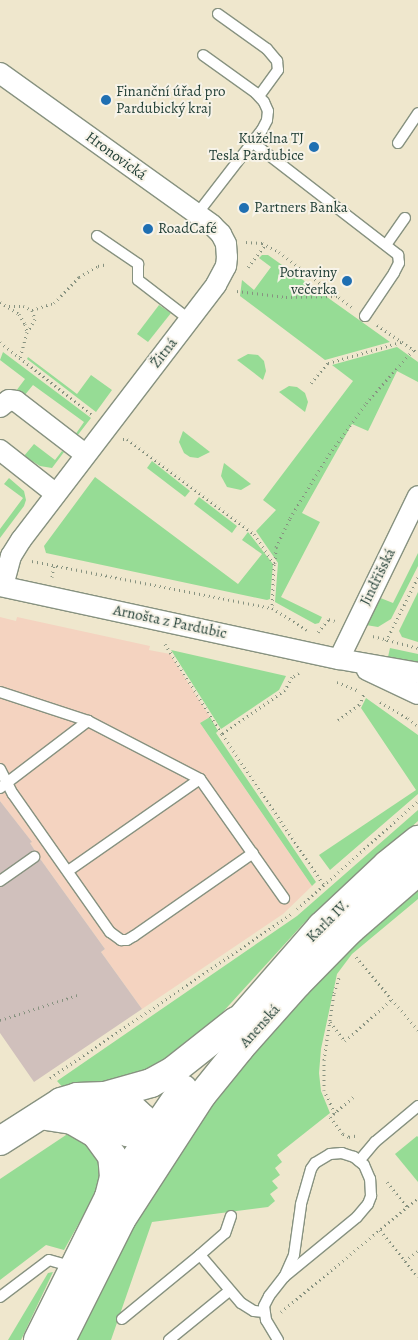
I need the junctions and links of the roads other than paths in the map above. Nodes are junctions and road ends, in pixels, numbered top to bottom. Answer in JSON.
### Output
{"nodes":[{"id":1,"x":218,"y":14,"type":"dead end"},
{"id":2,"x":203,"y":55,"type":"dead end"},
{"id":3,"x":0,"y":73,"type":"edge"},
{"id":4,"x":259,"y":96,"type":"junction"},
{"id":5,"x":418,"y":113,"type":"edge"},
{"id":6,"x":252,"y":142,"type":"junction"},
{"id":7,"x":398,"y":144,"type":"dead end"},
{"id":8,"x":196,"y":214,"type":"junction"},
{"id":9,"x":405,"y":218,"type":"dead end"},
{"id":10,"x":97,"y":236,"type":"dead end"},
{"id":11,"x":226,"y":244,"type":"joint"},
{"id":12,"x":386,"y":245,"type":"junction"},
{"id":13,"x":365,"y":316,"type":"road end"},
{"id":14,"x":190,"y":320,"type":"junction"},
{"id":15,"x":0,"y":407,"type":"edge"},
{"id":16,"x":0,"y":450,"type":"edge"},
{"id":17,"x":86,"y":455,"type":"junction"},
{"id":18,"x":56,"y":494,"type":"junction"},
{"id":19,"x":418,"y":496,"type":"edge"},
{"id":20,"x":1,"y":586,"type":"edge"},
{"id":21,"x":339,"y":659,"type":"junction"},
{"id":22,"x":361,"y":667,"type":"junction"},
{"id":23,"x":418,"y":673,"type":"edge"},
{"id":24,"x":0,"y":692,"type":"edge"},
{"id":25,"x":418,"y":694,"type":"edge"},
{"id":26,"x":418,"y":702,"type":"edge"},
{"id":27,"x":88,"y":721,"type":"junction"},
{"id":28,"x":0,"y":769,"type":"edge"},
{"id":29,"x":200,"y":779,"type":"junction"},
{"id":30,"x":3,"y":786,"type":"edge"},
{"id":31,"x":418,"y":840,"type":"edge"},
{"id":32,"x":253,"y":853,"type":"junction"},
{"id":33,"x":34,"y":857,"type":"dead end"},
{"id":34,"x":68,"y":871,"type":"junction"},
{"id":35,"x":410,"y":877,"type":"edge"},
{"id":36,"x":0,"y":881,"type":"edge"},
{"id":37,"x":284,"y":898,"type":"dead end"},
{"id":38,"x":246,"y":1012,"type":"junction"},
{"id":39,"x":106,"y":1096,"type":"junction"},
{"id":40,"x":418,"y":1106,"type":"edge"},
{"id":41,"x":41,"y":1115,"type":"junction"},
{"id":42,"x":178,"y":1130,"type":"junction"},
{"id":43,"x":150,"y":1137,"type":"junction"},
{"id":44,"x":0,"y":1141,"type":"edge"},
{"id":45,"x":359,"y":1161,"type":"junction"},
{"id":46,"x":141,"y":1187,"type":"junction"},
{"id":47,"x":109,"y":1197,"type":"junction"},
{"id":48,"x":231,"y":1216,"type":"dead end"},
{"id":49,"x":200,"y":1255,"type":"junction"},
{"id":50,"x":73,"y":1268,"type":"junction"},
{"id":51,"x":284,"y":1277,"type":"junction"},
{"id":52,"x":229,"y":1291,"type":"junction"},
{"id":53,"x":0,"y":1297,"type":"edge"},
{"id":54,"x":264,"y":1312,"type":"junction"},
{"id":55,"x":122,"y":1319,"type":"dead end"},
{"id":56,"x":38,"y":1340,"type":"edge"},
{"id":57,"x":61,"y":1340,"type":"edge"},
{"id":58,"x":169,"y":1340,"type":"edge"},
{"id":59,"x":278,"y":1340,"type":"edge"}],
"edges":[{"from":1,"to":4,"type":"lane"},
{"from":2,"to":4,"type":"lane"},
{"from":3,"to":8,"type":"street","name":"Hronovická"},
{"from":4,"to":6,"type":"lane"},
{"from":5,"to":7,"type":"lane"},
{"from":6,"to":8,"type":"lane"},
{"from":6,"to":12,"type":"lane"},
{"from":8,"to":11,"type":"street","name":"Hronovická"},
{"from":9,"to":12,"type":"lane"},
{"from":10,"to":14,"type":"lane"},
{"from":11,"to":14,"type":"street","name":"Žitná"},
{"from":12,"to":13,"type":"lane"},
{"from":14,"to":17,"type":"street","name":"Žitná"},
{"from":15,"to":17,"type":"street"},
{"from":16,"to":18,"type":"street"},
{"from":17,"to":18,"type":"street","name":"Žitná"},
{"from":18,"to":20,"type":"street","name":"Žitná"},
{"from":19,"to":21,"type":"street","name":"Jindřišská"},
{"from":20,"to":21,"type":"street","name":"Arnošta z Pardubic"},
{"from":21,"to":22,"type":"street","name":"Arnošta z Pardubic"},
{"from":21,"to":23,"type":"street","name":"Arnošta z Pardubic"},
{"from":22,"to":25,"type":"street","name":"Arnošta z Pardubic"},
{"from":22,"to":26,"type":"street","name":"Arnošta z Pardubic"},
{"from":24,"to":27,"type":"lane"},
{"from":27,"to":29,"type":"lane"},
{"from":27,"to":30,"type":"lane"},
{"from":28,"to":30,"type":"lane"},
{"from":29,"to":32,"type":"lane"},
{"from":29,"to":34,"type":"lane"},
{"from":30,"to":34,"type":"lane"},
{"from":31,"to":38,"type":"street","name":"Karla IV."},
{"from":32,"to":34,"type":"lane"},
{"from":32,"to":37,"type":"lane"},
{"from":33,"to":36,"type":"lane"},
{"from":35,"to":42,"type":"street","name":"Anenská"},
{"from":38,"to":39,"type":"street","name":"Anenská"},
{"from":38,"to":43,"type":"street","name":"Anenská"},
{"from":39,"to":41,"type":"street","name":"Anenská"},
{"from":39,"to":43,"type":"street","name":"Anenská"},
{"from":40,"to":45,"type":"lane"},
{"from":41,"to":43,"type":"street","name":"Anenská"},
{"from":41,"to":44,"type":"street","name":"Anenská"},
{"from":41,"to":47,"type":"street","name":"Anenská"},
{"from":42,"to":43,"type":"street"},
{"from":42,"to":46,"type":"street","name":"Anenská"},
{"from":43,"to":46,"type":"street","name":"Anenská"},
{"from":43,"to":47,"type":"street","name":"Anenská"},
{"from":45,"to":51,"type":"lane"},
{"from":45,"to":51,"type":"lane"},
{"from":46,"to":57,"type":"street","name":"Anenská"},
{"from":47,"to":50,"type":"street","name":"Anenská"},
{"from":48,"to":49,"type":"lane"},
{"from":49,"to":52,"type":"lane"},
{"from":49,"to":55,"type":"lane"},
{"from":50,"to":53,"type":"lane"},
{"from":50,"to":56,"type":"street","name":"Anenská"},
{"from":51,"to":54,"type":"lane"},
{"from":52,"to":54,"type":"lane"},
{"from":52,"to":58,"type":"lane"},
{"from":54,"to":59,"type":"lane"}]}
